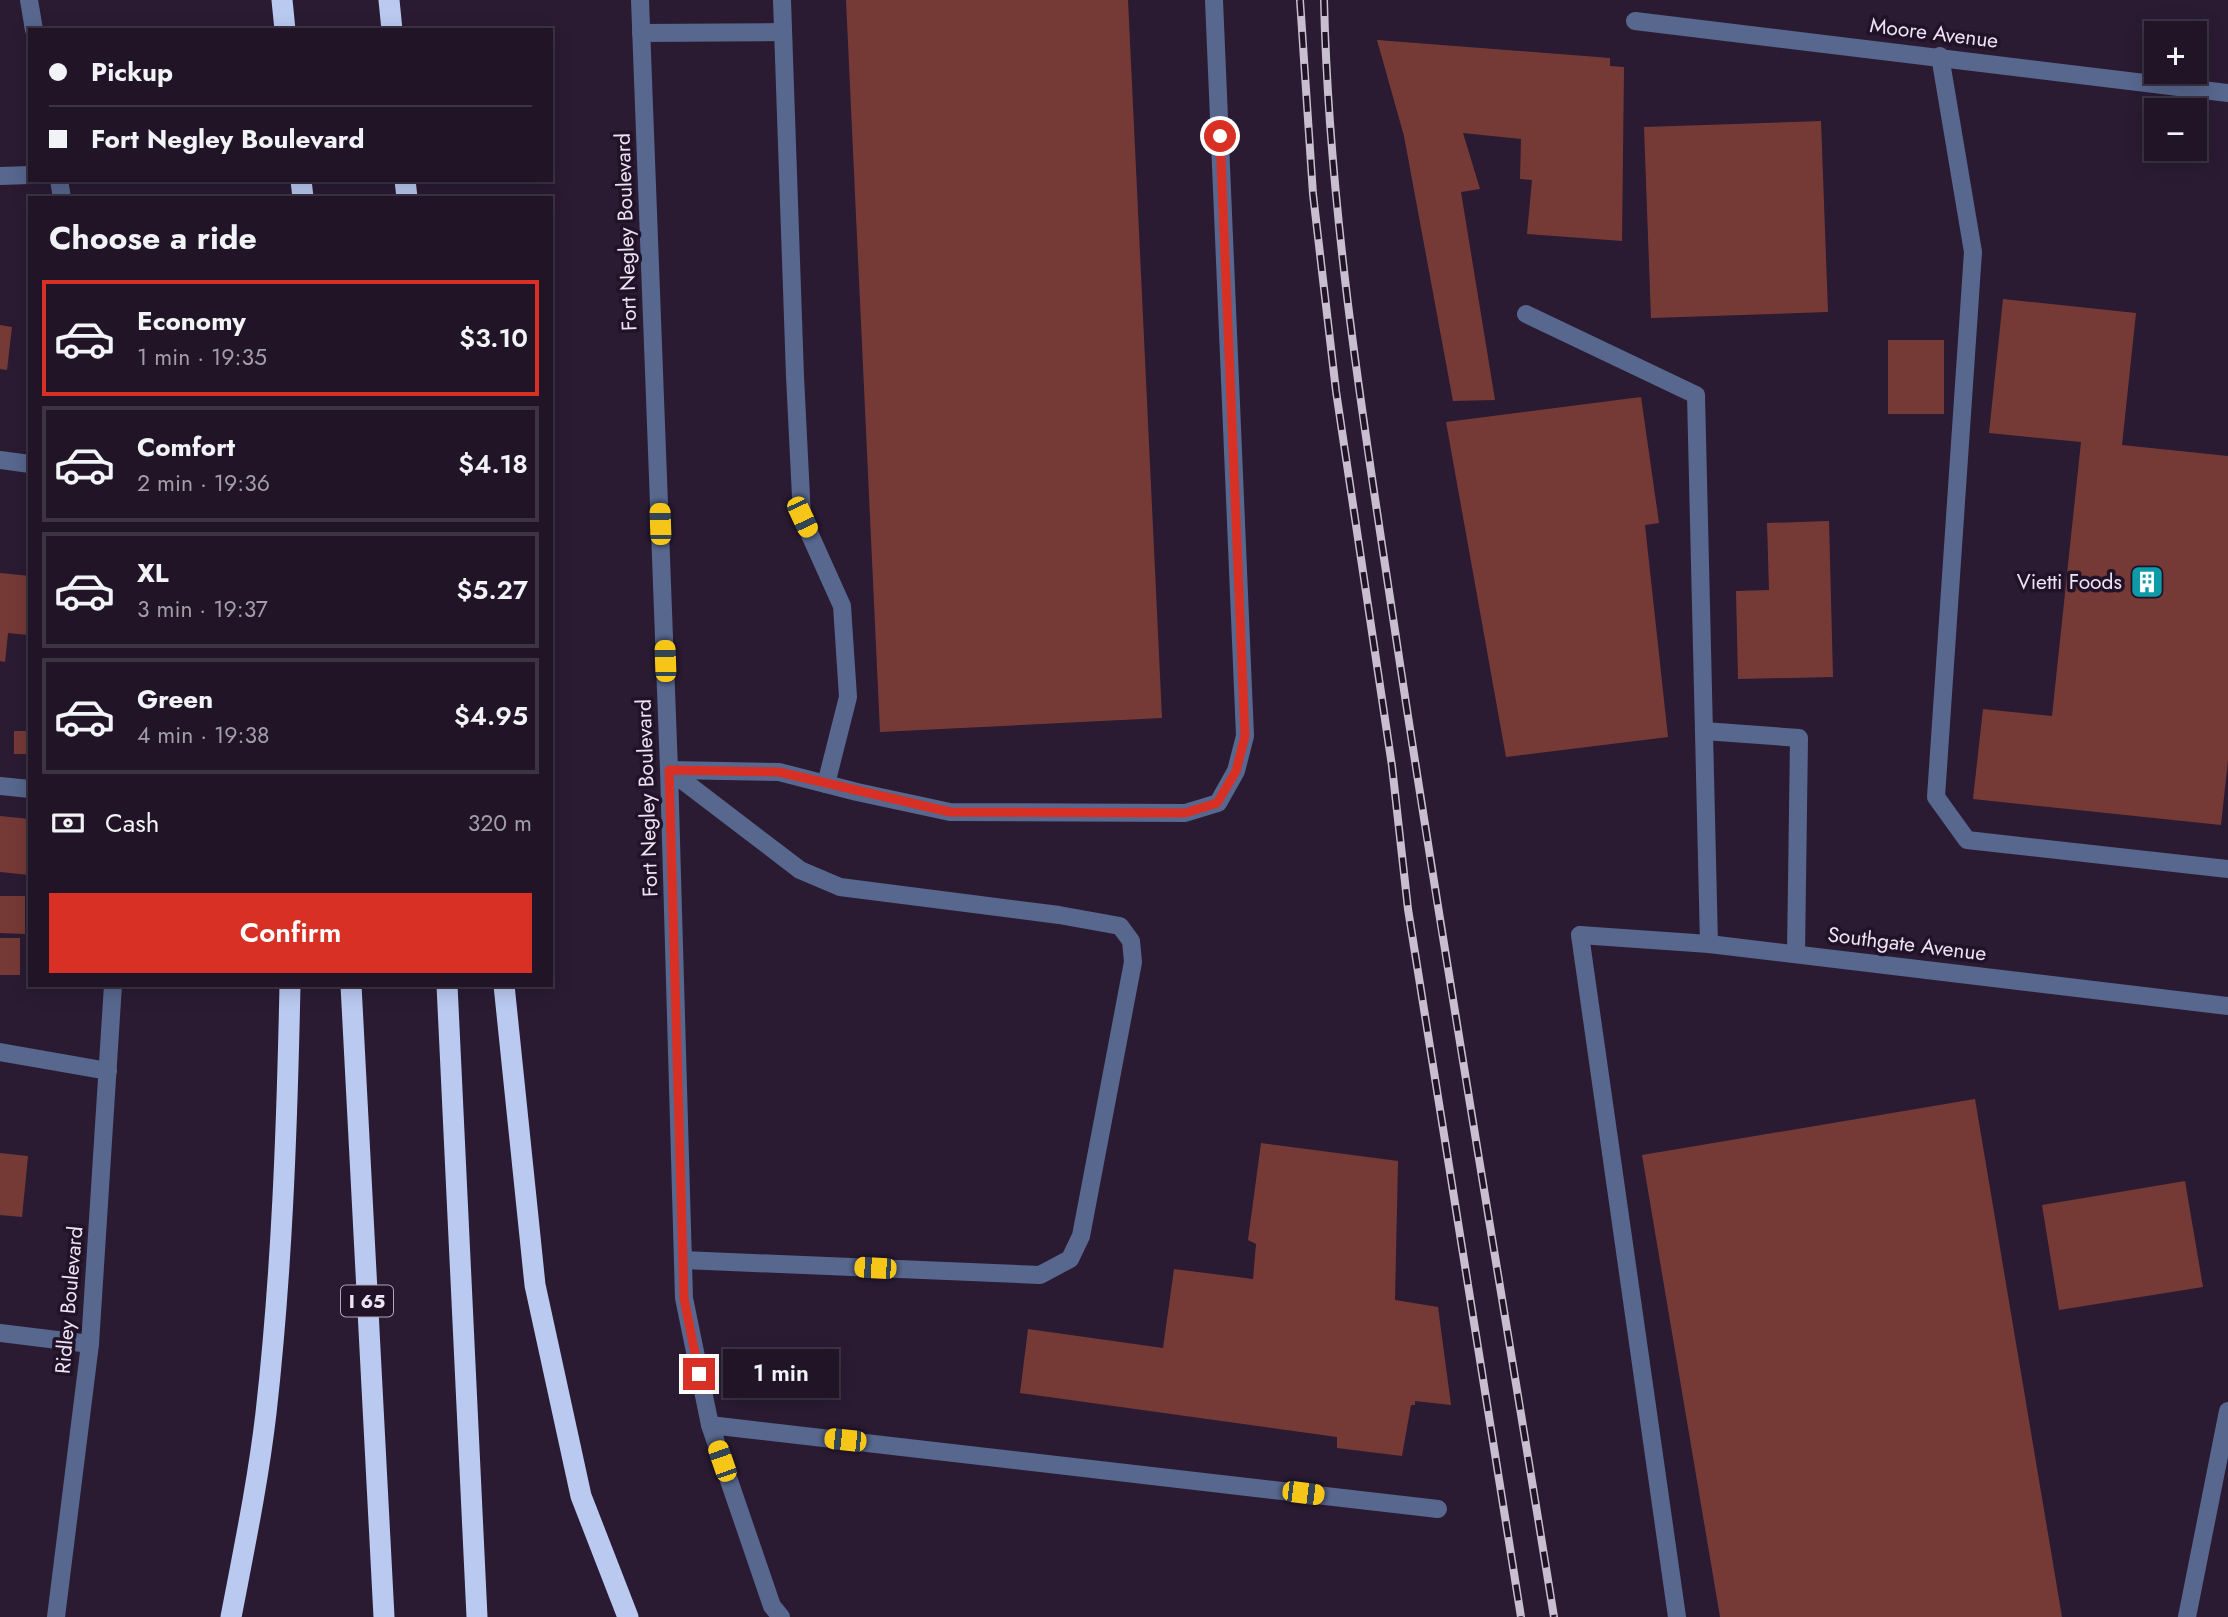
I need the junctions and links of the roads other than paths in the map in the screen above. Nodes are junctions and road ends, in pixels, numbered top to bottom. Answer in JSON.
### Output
{"nodes":[{"id":1,"x":29,"y":0,"type":"edge"},
{"id":2,"x":282,"y":0,"type":"edge"},
{"id":3,"x":389,"y":0,"type":"edge"},
{"id":4,"x":640,"y":0,"type":"edge"},
{"id":5,"x":782,"y":0,"type":"edge"},
{"id":6,"x":1214,"y":0,"type":"edge"},
{"id":7,"x":1635,"y":21,"type":"dead end"},
{"id":8,"x":34,"y":28,"type":"edge"},
{"id":9,"x":285,"y":28,"type":"edge"},
{"id":10,"x":392,"y":28,"type":"edge"},
{"id":11,"x":783,"y":32,"type":"junction"},
{"id":12,"x":641,"y":33,"type":"junction"},
{"id":13,"x":1940,"y":56,"type":"junction"},
{"id":14,"x":2228,"y":93,"type":"edge"},
{"id":15,"x":28,"y":175,"type":"edge"},
{"id":16,"x":0,"y":176,"type":"edge"},
{"id":17,"x":1527,"y":314,"type":"dead end"},
{"id":18,"x":0,"y":460,"type":"edge"},
{"id":19,"x":28,"y":464,"type":"edge"},
{"id":20,"x":1704,"y":731,"type":"junction"},
{"id":21,"x":669,"y":770,"type":"junction"},
{"id":22,"x":825,"y":784,"type":"junction"},
{"id":23,"x":0,"y":786,"type":"edge"},
{"id":24,"x":28,"y":789,"type":"edge"},
{"id":25,"x":2228,"y":869,"type":"edge"},
{"id":26,"x":1709,"y":944,"type":"junction"},
{"id":27,"x":1796,"y":954,"type":"junction"},
{"id":28,"x":113,"y":987,"type":"edge"},
{"id":29,"x":290,"y":987,"type":"edge"},
{"id":30,"x":351,"y":987,"type":"edge"},
{"id":31,"x":447,"y":987,"type":"edge"},
{"id":32,"x":505,"y":987,"type":"edge"},
{"id":33,"x":2228,"y":1006,"type":"edge"},
{"id":34,"x":0,"y":1052,"type":"edge"},
{"id":35,"x":108,"y":1071,"type":"junction"},
{"id":36,"x":682,"y":1260,"type":"junction"},
{"id":37,"x":0,"y":1333,"type":"edge"},
{"id":38,"x":90,"y":1344,"type":"junction"},
{"id":39,"x":2228,"y":1411,"type":"edge"},
{"id":40,"x":710,"y":1425,"type":"junction"},
{"id":41,"x":1438,"y":1508,"type":"dead end"},
{"id":42,"x":56,"y":1617,"type":"edge"},
{"id":43,"x":231,"y":1617,"type":"edge"},
{"id":44,"x":384,"y":1617,"type":"edge"},
{"id":45,"x":477,"y":1617,"type":"edge"},
{"id":46,"x":628,"y":1617,"type":"edge"},
{"id":47,"x":780,"y":1617,"type":"edge"},
{"id":48,"x":1676,"y":1617,"type":"edge"},
{"id":49,"x":2187,"y":1617,"type":"edge"}],
"edges":[{"from":1,"to":8,"type":"street"},
{"from":2,"to":9,"type":"highway"},
{"from":3,"to":10,"type":"highway"},
{"from":4,"to":12,"type":"street","name":"Fort Negley Boulevard"},
{"from":5,"to":11,"type":"street"},
{"from":6,"to":22,"type":"street"},
{"from":7,"to":13,"type":"street","name":"Moore Avenue"},
{"from":11,"to":12,"type":"street"},
{"from":11,"to":22,"type":"street"},
{"from":12,"to":21,"type":"street","name":"Fort Negley Boulevard"},
{"from":13,"to":14,"type":"street","name":"Moore Avenue"},
{"from":13,"to":25,"type":"street"},
{"from":15,"to":16,"type":"street"},
{"from":17,"to":20,"type":"street"},
{"from":18,"to":19,"type":"street"},
{"from":20,"to":26,"type":"street"},
{"from":20,"to":27,"type":"street"},
{"from":21,"to":22,"type":"street"},
{"from":21,"to":36,"type":"street","name":"Fort Negley Boulevard"},
{"from":21,"to":36,"type":"street"},
{"from":23,"to":24,"type":"street"},
{"from":26,"to":27,"type":"street","name":"Southgate Avenue"},
{"from":26,"to":48,"type":"street","name":"Southgate Avenue"},
{"from":27,"to":33,"type":"street","name":"Southgate Avenue"},
{"from":28,"to":35,"type":"street","name":"Ridley Boulevard"},
{"from":29,"to":43,"type":"highway"},
{"from":30,"to":44,"type":"highway","number":"I 65"},
{"from":31,"to":45,"type":"highway"},
{"from":32,"to":46,"type":"highway"},
{"from":34,"to":35,"type":"street"},
{"from":35,"to":38,"type":"street","name":"Ridley Boulevard"},
{"from":36,"to":40,"type":"street","name":"Fort Negley Boulevard"},
{"from":37,"to":38,"type":"street"},
{"from":38,"to":42,"type":"street","name":"Ridley Boulevard"},
{"from":39,"to":49,"type":"street"},
{"from":40,"to":41,"type":"street"},
{"from":40,"to":47,"type":"street","name":"Fort Negley Boulevard"}]}
